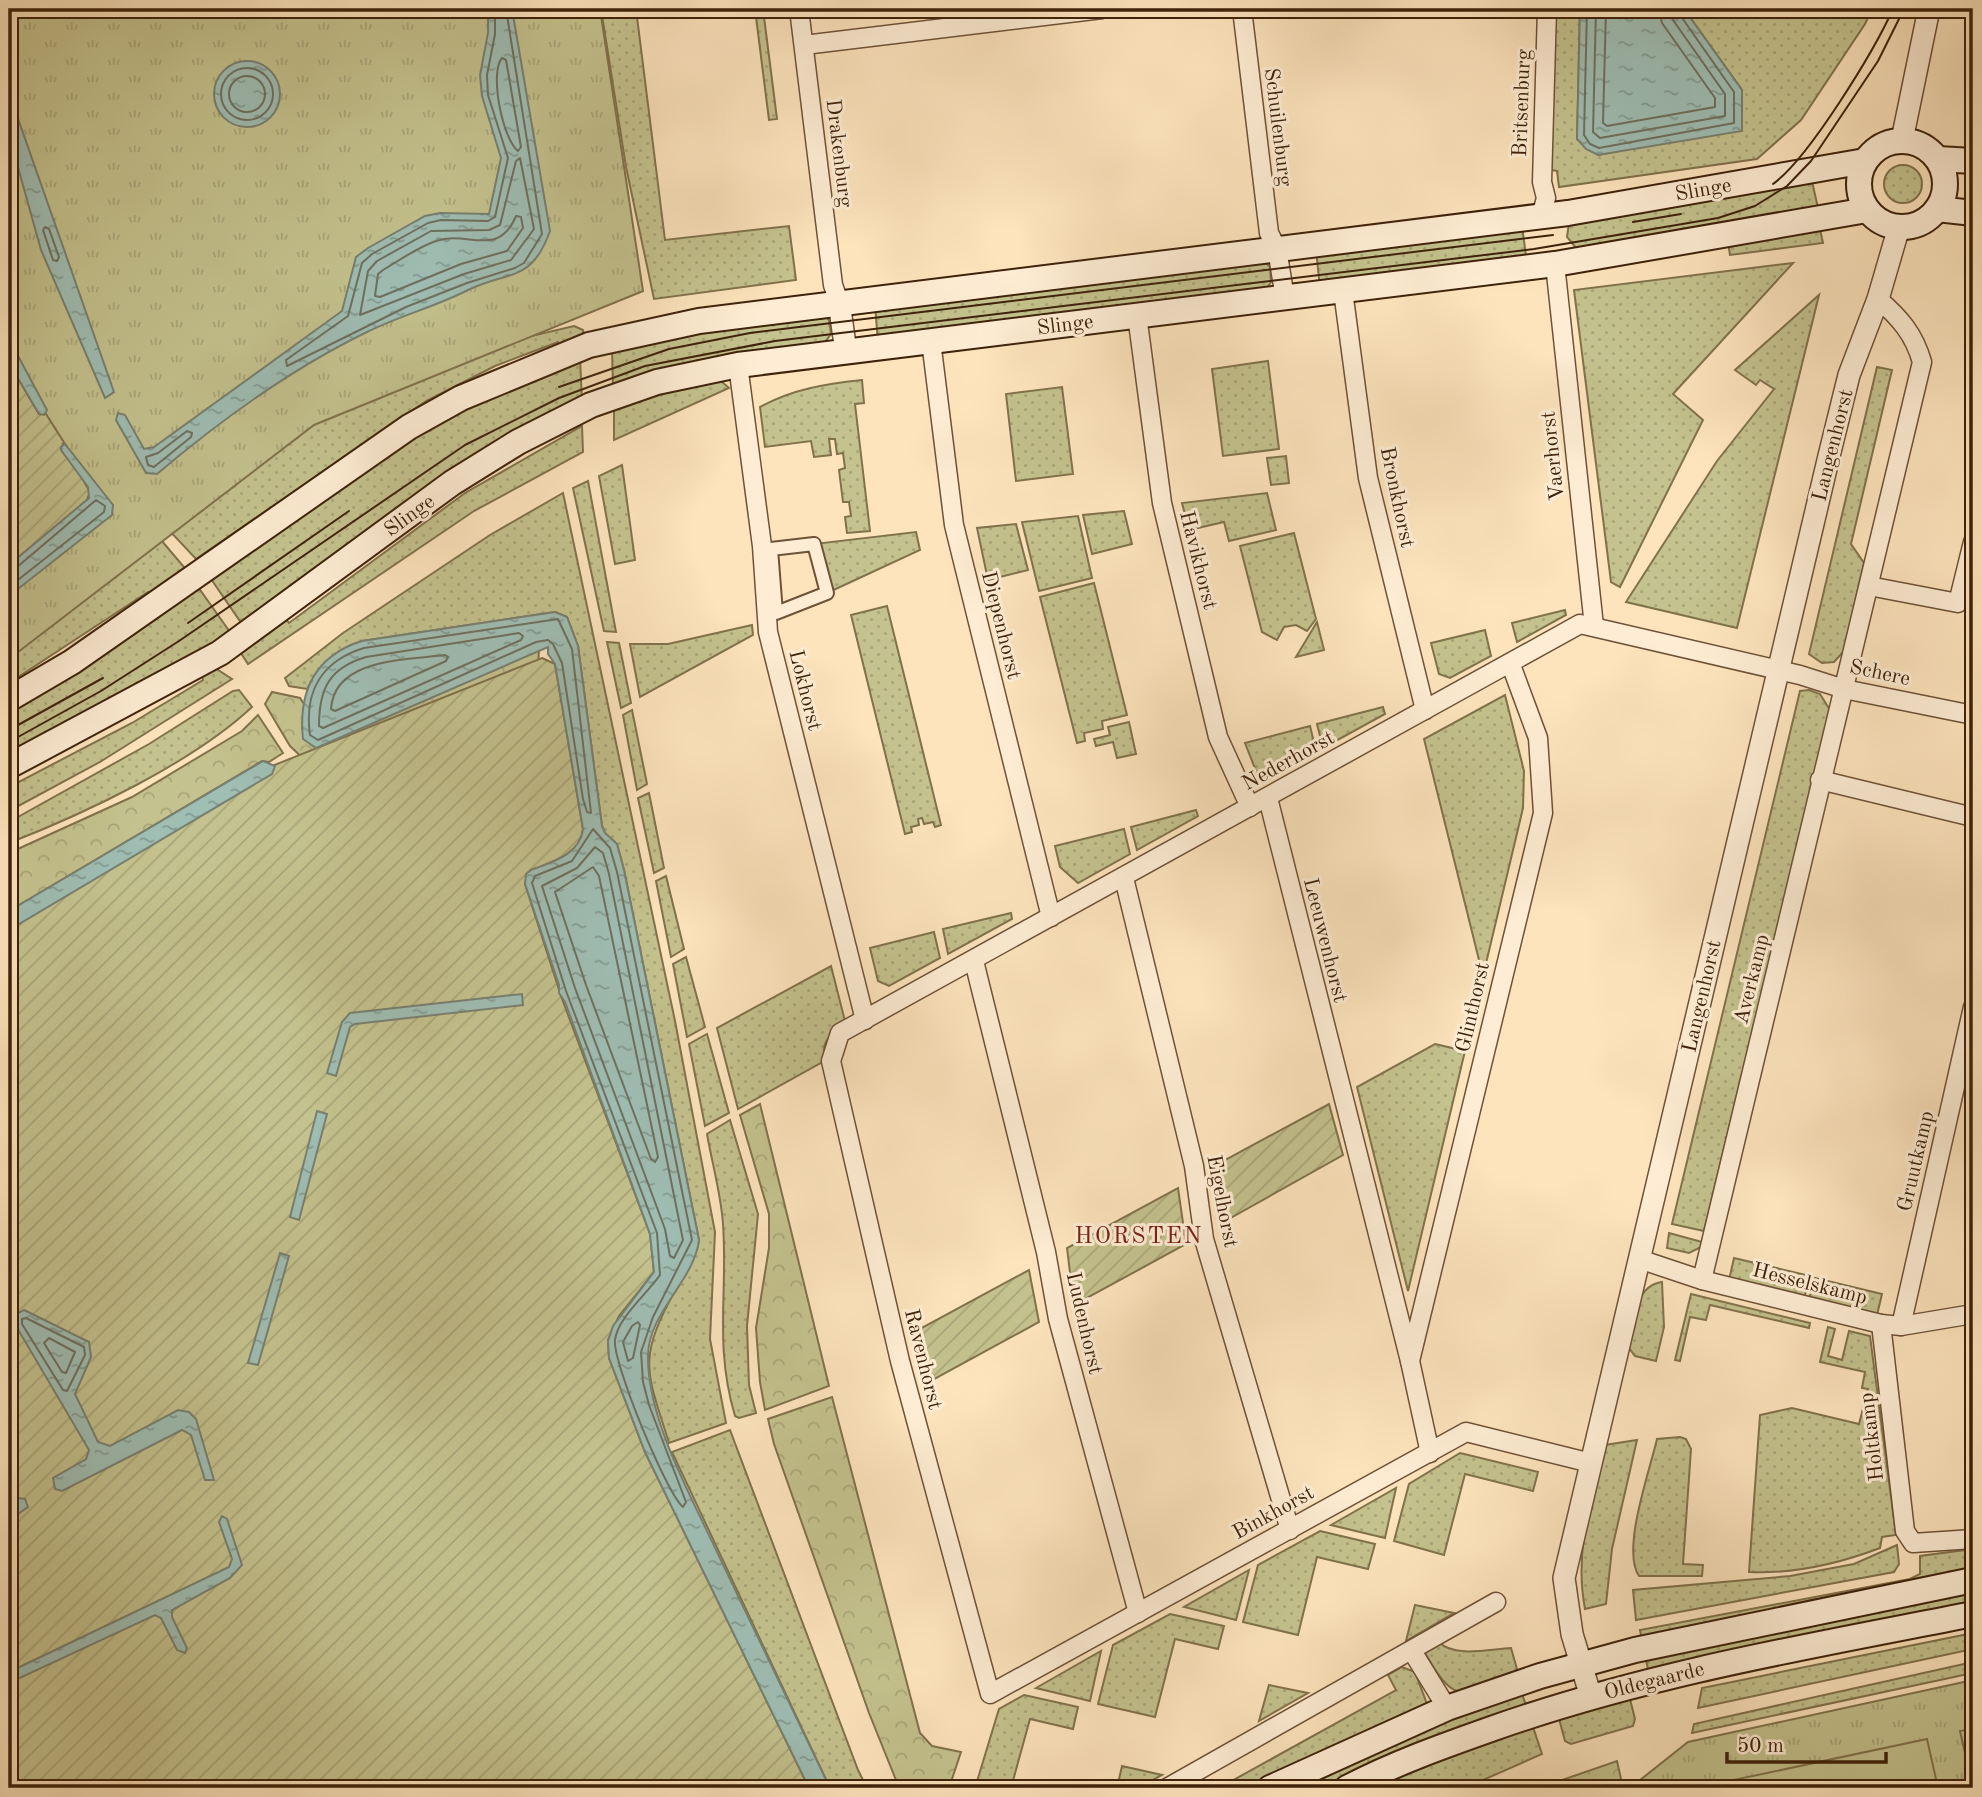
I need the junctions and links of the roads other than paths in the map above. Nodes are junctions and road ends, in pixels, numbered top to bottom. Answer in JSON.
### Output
{"nodes":[{"id":1,"x":799,"y":9,"type":"edge"},
{"id":2,"x":1102,"y":9,"type":"edge"},
{"id":3,"x":1242,"y":9,"type":"edge"},
{"id":4,"x":1547,"y":9,"type":"edge"},
{"id":5,"x":1930,"y":9,"type":"edge"},
{"id":6,"x":804,"y":45,"type":"junction"},
{"id":7,"x":1902,"y":140,"type":"junction"},
{"id":8,"x":1938,"y":159,"type":"junction"},
{"id":9,"x":1865,"y":160,"type":"junction"},
{"id":10,"x":1973,"y":161,"type":"edge"},
{"id":11,"x":1544,"y":207,"type":"junction"},
{"id":12,"x":1937,"y":209,"type":"junction"},
{"id":13,"x":1867,"y":210,"type":"junction"},
{"id":14,"x":1973,"y":213,"type":"edge"},
{"id":15,"x":1899,"y":227,"type":"junction"},
{"id":16,"x":1277,"y":248,"type":"junction"},
{"id":17,"x":1555,"y":273,"type":"junction"},
{"id":18,"x":1343,"y":291,"type":"junction"},
{"id":19,"x":1286,"y":299,"type":"junction"},
{"id":20,"x":1878,"y":299,"type":"junction"},
{"id":21,"x":839,"y":302,"type":"junction"},
{"id":22,"x":1137,"y":315,"type":"junction"},
{"id":23,"x":931,"y":341,"type":"junction"},
{"id":24,"x":846,"y":352,"type":"junction"},
{"id":25,"x":738,"y":365,"type":"junction"},
{"id":26,"x":1973,"y":542,"type":"edge"},
{"id":27,"x":814,"y":544,"type":"joint"},
{"id":28,"x":1869,"y":586,"type":"junction"},
{"id":29,"x":1594,"y":626,"type":"junction"},
{"id":30,"x":1511,"y":665,"type":"junction"},
{"id":31,"x":1778,"y":670,"type":"junction"},
{"id":32,"x":1844,"y":689,"type":"junction"},
{"id":33,"x":9,"y":699,"type":"edge"},
{"id":34,"x":1425,"y":710,"type":"junction"},
{"id":35,"x":1973,"y":715,"type":"edge"},
{"id":36,"x":9,"y":766,"type":"edge"},
{"id":37,"x":1820,"y":780,"type":"junction"},
{"id":38,"x":1268,"y":798,"type":"junction"},
{"id":39,"x":1250,"y":807,"type":"junction"},
{"id":40,"x":1973,"y":817,"type":"edge"},
{"id":41,"x":1124,"y":878,"type":"junction"},
{"id":42,"x":1051,"y":917,"type":"junction"},
{"id":43,"x":974,"y":961,"type":"junction"},
{"id":44,"x":1973,"y":1007,"type":"edge"},
{"id":45,"x":865,"y":1020,"type":"junction"},
{"id":46,"x":841,"y":1033,"type":"joint"},
{"id":47,"x":1340,"y":1092,"type":"joint"},
{"id":48,"x":1639,"y":1259,"type":"junction"},
{"id":49,"x":1702,"y":1280,"type":"junction"},
{"id":50,"x":1973,"y":1314,"type":"edge"},
{"id":51,"x":1881,"y":1324,"type":"junction"},
{"id":52,"x":1901,"y":1326,"type":"junction"},
{"id":53,"x":1410,"y":1361,"type":"junction"},
{"id":54,"x":1430,"y":1452,"type":"junction"},
{"id":55,"x":1591,"y":1463,"type":"junction"},
{"id":56,"x":1290,"y":1530,"type":"junction"},
{"id":57,"x":1973,"y":1539,"type":"edge"},
{"id":58,"x":1973,"y":1580,"type":"edge"},
{"id":59,"x":1496,"y":1602,"type":"dead end"},
{"id":60,"x":1138,"y":1613,"type":"junction"},
{"id":61,"x":1973,"y":1614,"type":"edge"},
{"id":62,"x":1412,"y":1650,"type":"junction"},
{"id":63,"x":1580,"y":1664,"type":"junction"},
{"id":64,"x":990,"y":1694,"type":"joint"},
{"id":65,"x":1591,"y":1697,"type":"junction"},
{"id":66,"x":1447,"y":1708,"type":"junction"},
{"id":67,"x":1167,"y":1788,"type":"edge"},
{"id":68,"x":1270,"y":1788,"type":"edge"},
{"id":69,"x":1347,"y":1788,"type":"edge"}],
"edges":[{"from":1,"to":6,"type":"street","name":"Drakenburg"},
{"from":2,"to":6,"type":"street"},
{"from":3,"to":16,"type":"street","name":"Schuilenburg"},
{"from":4,"to":11,"type":"street","name":"Britsenburg"},
{"from":5,"to":7,"type":"street"},
{"from":6,"to":21,"type":"street","name":"Drakenburg"},
{"from":7,"to":8,"type":"main road"},
{"from":7,"to":9,"type":"main road"},
{"from":8,"to":10,"type":"main road"},
{"from":8,"to":12,"type":"main road"},
{"from":9,"to":11,"type":"main road","name":"Slinge"},
{"from":9,"to":13,"type":"main road"},
{"from":11,"to":16,"type":"main road","name":"Slinge"},
{"from":12,"to":14,"type":"main road"},
{"from":12,"to":15,"type":"main road"},
{"from":13,"to":15,"type":"main road"},
{"from":13,"to":17,"type":"main road","name":"Slinge"},
{"from":15,"to":20,"type":"street","name":"Langenhorst"},
{"from":16,"to":19,"type":"street"},
{"from":16,"to":21,"type":"main road","name":"Slinge"},
{"from":17,"to":18,"type":"main road","name":"Slinge"},
{"from":17,"to":29,"type":"street","name":"Vaerhorst"},
{"from":18,"to":19,"type":"main road","name":"Slinge"},
{"from":18,"to":34,"type":"street","name":"Bronkhorst"},
{"from":19,"to":22,"type":"main road","name":"Slinge"},
{"from":20,"to":28,"type":"street"},
{"from":20,"to":31,"type":"street","name":"Langenhorst"},
{"from":21,"to":24,"type":"street"},
{"from":21,"to":33,"type":"main road","name":"Slinge"},
{"from":22,"to":23,"type":"main road","name":"Slinge"},
{"from":22,"to":39,"type":"street","name":"Havikhorst"},
{"from":23,"to":24,"type":"main road","name":"Slinge"},
{"from":23,"to":42,"type":"street","name":"Diepenhorst"},
{"from":24,"to":25,"type":"main road","name":"Slinge"},
{"from":25,"to":36,"type":"main road","name":"Slinge"},
{"from":25,"to":45,"type":"street","name":"Lokhorst"},
{"from":26,"to":28,"type":"street"},
{"from":27,"to":27,"type":"street"},
{"from":28,"to":32,"type":"street"},
{"from":29,"to":30,"type":"street","name":"Nederhorst"},
{"from":29,"to":31,"type":"street","name":"Nederhorst"},
{"from":30,"to":34,"type":"street","name":"Nederhorst"},
{"from":30,"to":53,"type":"street","name":"Glinthorst"},
{"from":31,"to":32,"type":"street","name":"Schere"},
{"from":31,"to":48,"type":"street","name":"Langenhorst"},
{"from":32,"to":35,"type":"street","name":"Schere"},
{"from":32,"to":37,"type":"street","name":"Averkamp"},
{"from":34,"to":38,"type":"street","name":"Nederhorst"},
{"from":37,"to":40,"type":"street"},
{"from":37,"to":49,"type":"street","name":"Averkamp"},
{"from":38,"to":39,"type":"street","name":"Nederhorst"},
{"from":38,"to":47,"type":"street","name":"Leeuwenhorst"},
{"from":39,"to":41,"type":"street","name":"Nederhorst"},
{"from":41,"to":42,"type":"street","name":"Nederhorst"},
{"from":41,"to":56,"type":"street","name":"Eigelhorst"},
{"from":42,"to":43,"type":"street","name":"Nederhorst"},
{"from":43,"to":45,"type":"street","name":"Nederhorst"},
{"from":43,"to":60,"type":"street","name":"Ludenhorst"},
{"from":44,"to":52,"type":"street","name":"Gruutkamp"},
{"from":45,"to":46,"type":"street","name":"Nederhorst"},
{"from":46,"to":64,"type":"street","name":"Ravenhorst"},
{"from":47,"to":53,"type":"street","name":"Glinthorst"},
{"from":48,"to":49,"type":"street","name":"Hesselskamp"},
{"from":48,"to":55,"type":"street","name":"Langenhorst"},
{"from":49,"to":51,"type":"street","name":"Hesselskamp"},
{"from":50,"to":52,"type":"street","name":"Hesselskamp"},
{"from":51,"to":52,"type":"street","name":"Hesselskamp"},
{"from":51,"to":57,"type":"street","name":"Holtkamp"},
{"from":53,"to":54,"type":"street","name":"Glinthorst"},
{"from":54,"to":55,"type":"street","name":"Binkhorst"},
{"from":54,"to":56,"type":"street","name":"Binkhorst"},
{"from":55,"to":63,"type":"street","name":"Langenhorst"},
{"from":56,"to":60,"type":"street","name":"Binkhorst"},
{"from":58,"to":63,"type":"main road","name":"Oldegaarde"},
{"from":59,"to":62,"type":"street"},
{"from":60,"to":64,"type":"street","name":"Binkhorst"},
{"from":61,"to":65,"type":"main road","name":"Oldegaarde"},
{"from":62,"to":66,"type":"street"},
{"from":62,"to":67,"type":"street"},
{"from":63,"to":65,"type":"street","name":"Langenhorst"},
{"from":63,"to":66,"type":"main road","name":"Oldegaarde"},
{"from":65,"to":69,"type":"main road","name":"Oldegaarde"},
{"from":66,"to":68,"type":"main road","name":"Oldegaarde"}]}
